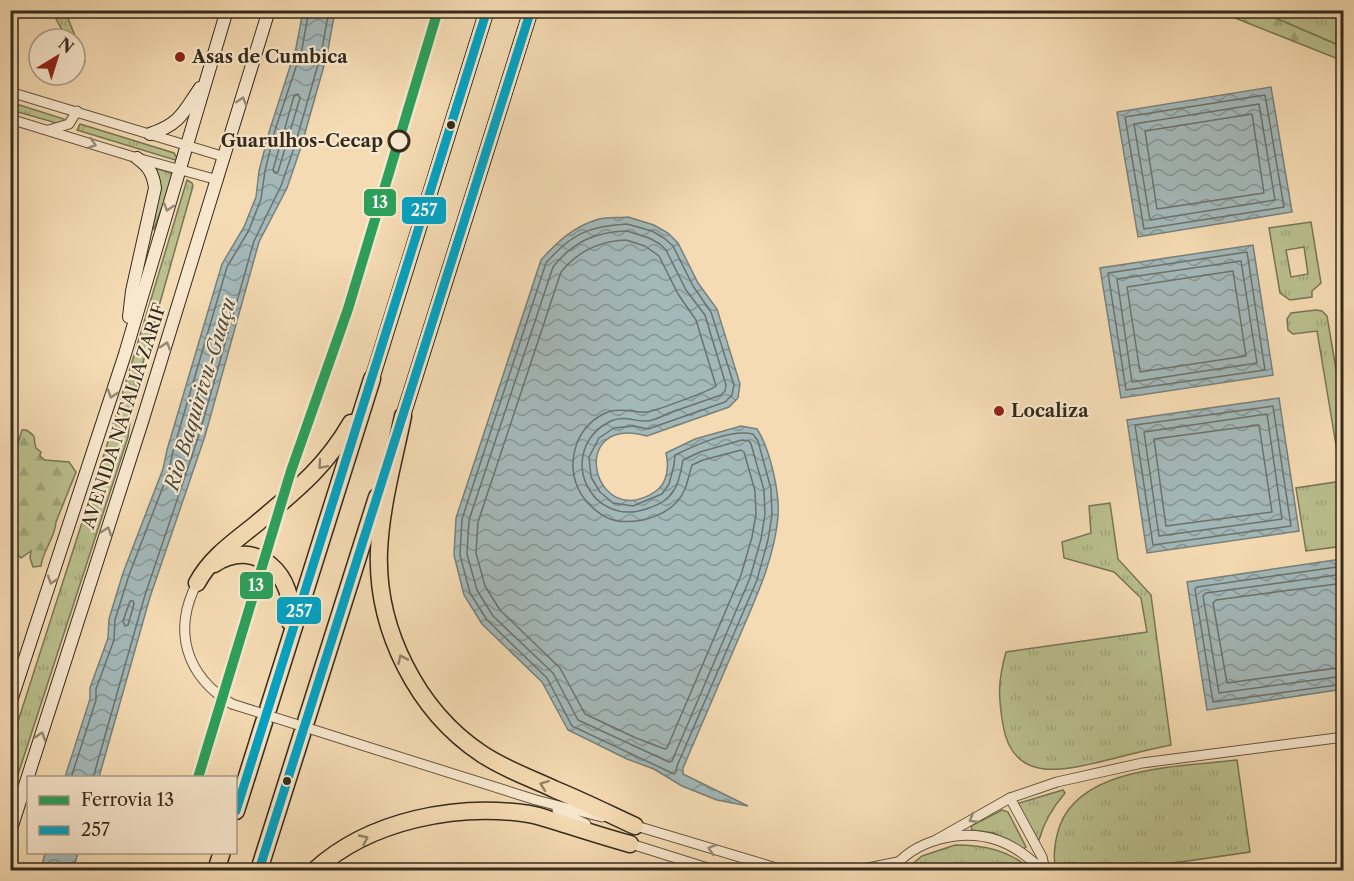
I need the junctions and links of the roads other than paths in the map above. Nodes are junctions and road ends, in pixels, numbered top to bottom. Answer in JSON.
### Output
{"nodes":[{"id":1,"x":227,"y":10,"type":"edge"},
{"id":2,"x":269,"y":10,"type":"edge"},
{"id":3,"x":487,"y":10,"type":"edge"},
{"id":4,"x":531,"y":10,"type":"edge"},
{"id":5,"x":206,"y":80,"type":"junction"},
{"id":6,"x":10,"y":92,"type":"edge"},
{"id":7,"x":77,"y":111,"type":"junction"},
{"id":8,"x":10,"y":119,"type":"edge"},
{"id":9,"x":47,"y":130,"type":"junction"},
{"id":10,"x":150,"y":134,"type":"junction"},
{"id":11,"x":186,"y":145,"type":"junction"},
{"id":12,"x":225,"y":157,"type":"junction"},
{"id":13,"x":137,"y":158,"type":"junction"},
{"id":14,"x":179,"y":169,"type":"junction"},
{"id":15,"x":218,"y":180,"type":"junction"},
{"id":16,"x":125,"y":354,"type":"junction"},
{"id":17,"x":372,"y":378,"type":"junction"},
{"id":18,"x":403,"y":416,"type":"junction"},
{"id":19,"x":197,"y":583,"type":"junction"},
{"id":20,"x":283,"y":663,"type":"junction"},
{"id":21,"x":10,"y":704,"type":"edge"},
{"id":22,"x":1344,"y":737,"type":"edge"},
{"id":23,"x":28,"y":776,"type":"edge"},
{"id":24,"x":27,"y":779,"type":"edge"},
{"id":25,"x":1010,"y":798,"type":"junction"},
{"id":26,"x":536,"y":800,"type":"junction"},
{"id":27,"x":237,"y":808,"type":"edge"},
{"id":28,"x":635,"y":826,"type":"junction"},
{"id":29,"x":10,"y":832,"type":"edge"},
{"id":30,"x":936,"y":840,"type":"junction"},
{"id":31,"x":630,"y":844,"type":"junction"},
{"id":32,"x":221,"y":854,"type":"edge"},
{"id":33,"x":898,"y":862,"type":"junction"},
{"id":34,"x":216,"y":870,"type":"edge"},
{"id":35,"x":259,"y":870,"type":"edge"},
{"id":36,"x":315,"y":870,"type":"edge"},
{"id":37,"x":714,"y":870,"type":"edge"},
{"id":38,"x":783,"y":870,"type":"edge"},
{"id":39,"x":858,"y":870,"type":"edge"},
{"id":40,"x":892,"y":870,"type":"edge"},
{"id":41,"x":1044,"y":870,"type":"edge"}],
"edges":[{"from":1,"to":5,"type":"main road","name":"AVENIDA NATALIA ZARIF"},
{"from":12,"to":2,"type":"main road","name":"AVENIDA NATALIA ZARIF","one_way":true},
{"from":3,"to":17,"type":"main road"},
{"from":4,"to":18,"type":"main road"},
{"from":5,"to":10,"type":"main road"},
{"from":5,"to":11,"type":"main road","name":"AVENIDA NATALIA ZARIF"},
{"from":6,"to":7,"type":"street"},
{"from":7,"to":9,"type":"street"},
{"from":7,"to":10,"type":"street"},
{"from":8,"to":9,"type":"street"},
{"from":9,"to":13,"type":"street","one_way":true},
{"from":10,"to":11,"type":"street"},
{"from":11,"to":12,"type":"street"},
{"from":11,"to":14,"type":"main road","name":"AVENIDA NATALIA ZARIF"},
{"from":12,"to":15,"type":"main road","name":"AVENIDA NATALIA ZARIF"},
{"from":13,"to":14,"type":"street"},
{"from":13,"to":16,"type":"main road"},
{"from":14,"to":15,"type":"street"},
{"from":14,"to":16,"type":"main road","name":"AVENIDA NATALIA ZARIF","one_way":true},
{"from":23,"to":15,"type":"main road","name":"AVENIDA NATALIA ZARIF","one_way":true},
{"from":16,"to":21,"type":"main road","name":"AVENIDA NATALIA ZARIF","one_way":true},
{"from":17,"to":19,"type":"highway","one_way":true},
{"from":17,"to":20,"type":"highway"},
{"from":28,"to":18,"type":"highway","one_way":true},
{"from":18,"to":35,"type":"highway"},
{"from":19,"to":20,"type":"highway"},
{"from":19,"to":26,"type":"street","bridge":true},
{"from":20,"to":27,"type":"highway"},
{"from":22,"to":25,"type":"street"},
{"from":29,"to":24,"type":"main road","name":"AVENIDA NATALIA ZARIF","one_way":true},
{"from":25,"to":30,"type":"street","one_way":true},
{"from":25,"to":41,"type":"street"},
{"from":26,"to":28,"type":"street"},
{"from":26,"to":31,"type":"street"},
{"from":38,"to":28,"type":"street","one_way":true},
{"from":30,"to":33,"type":"street"},
{"from":30,"to":41,"type":"street"},
{"from":36,"to":31,"type":"highway","one_way":true},
{"from":31,"to":37,"type":"street"},
{"from":32,"to":34,"type":"highway"},
{"from":33,"to":39,"type":"street"},
{"from":33,"to":40,"type":"street"}]}
